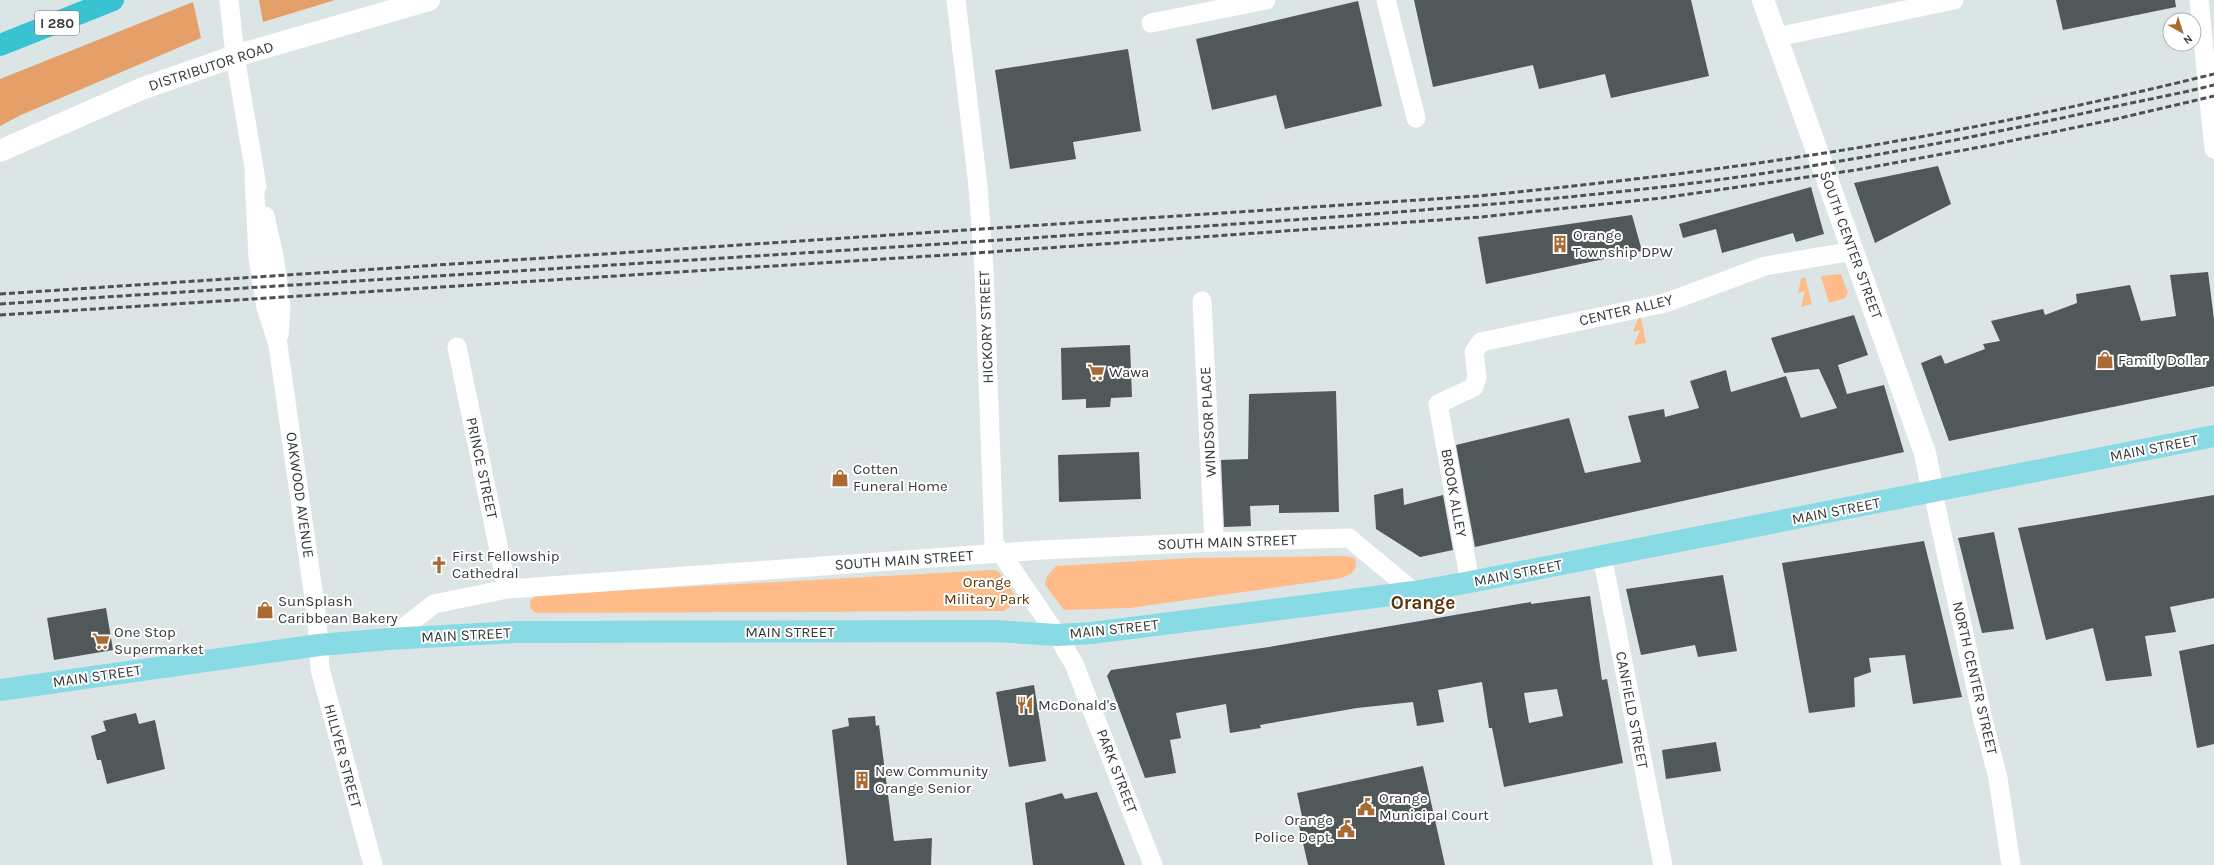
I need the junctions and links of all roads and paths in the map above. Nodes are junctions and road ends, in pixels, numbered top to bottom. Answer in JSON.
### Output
{"nodes":[{"id":1,"x":113,"y":0,"type":"edge"},
{"id":2,"x":429,"y":0,"type":"edge"},
{"id":3,"x":956,"y":0,"type":"edge"},
{"id":4,"x":1266,"y":0,"type":"edge"},
{"id":5,"x":1386,"y":0,"type":"edge"},
{"id":6,"x":1762,"y":0,"type":"edge"},
{"id":7,"x":1954,"y":0,"type":"edge"},
{"id":8,"x":2199,"y":0,"type":"edge"},
{"id":9,"x":230,"y":8,"type":"edge"},
{"id":10,"x":1151,"y":23,"type":"dead end"},
{"id":11,"x":1777,"y":37,"type":"junction"},
{"id":12,"x":0,"y":45,"type":"edge"},
{"id":13,"x":235,"y":56,"type":"junction"},
{"id":14,"x":1416,"y":118,"type":"dead end"},
{"id":15,"x":2214,"y":149,"type":"edge"},
{"id":16,"x":0,"y":151,"type":"edge"},
{"id":17,"x":1853,"y":251,"type":"junction"},
{"id":18,"x":1202,"y":301,"type":"dead end"},
{"id":19,"x":457,"y":347,"type":"dead end"},
{"id":20,"x":1438,"y":404,"type":"joint"},
{"id":21,"x":2214,"y":436,"type":"edge"},
{"id":22,"x":1933,"y":493,"type":"junction"},
{"id":23,"x":1214,"y":542,"type":"junction"},
{"id":24,"x":1000,"y":553,"type":"junction"},
{"id":25,"x":1602,"y":556,"type":"junction"},
{"id":26,"x":1470,"y":582,"type":"junction"},
{"id":27,"x":507,"y":589,"type":"junction"},
{"id":28,"x":1414,"y":592,"type":"junction"},
{"id":29,"x":1057,"y":635,"type":"junction"},
{"id":30,"x":389,"y":639,"type":"junction"},
{"id":31,"x":319,"y":645,"type":"junction"},
{"id":32,"x":0,"y":690,"type":"edge"},
{"id":33,"x":373,"y":865,"type":"edge"},
{"id":34,"x":1153,"y":865,"type":"edge"},
{"id":35,"x":1663,"y":865,"type":"edge"},
{"id":36,"x":2011,"y":865,"type":"edge"}],
"edges":[{"from":1,"to":12,"type":"highway","number":"I 280"},
{"from":2,"to":13,"type":"main road","name":"DISTRIBUTOR ROAD"},
{"from":3,"to":24,"type":"street","name":"HICKORY STREET"},
{"from":4,"to":10,"type":"street"},
{"from":5,"to":14,"type":"street"},
{"from":6,"to":11,"type":"main road","name":"SOUTH CENTER STREET"},
{"from":7,"to":11,"type":"street"},
{"from":8,"to":15,"type":"street"},
{"from":9,"to":13,"type":"street","name":"OAKWOOD AVENUE"},
{"from":11,"to":17,"type":"main road","name":"SOUTH CENTER STREET"},
{"from":13,"to":16,"type":"main road","name":"DISTRIBUTOR ROAD"},
{"from":13,"to":31,"type":"street","name":"OAKWOOD AVENUE"},
{"from":17,"to":20,"type":"street","name":"CENTER ALLEY"},
{"from":17,"to":22,"type":"main road","name":"SOUTH CENTER STREET"},
{"from":18,"to":23,"type":"street","name":"WINDSOR PLACE"},
{"from":19,"to":27,"type":"street","name":"PRINCE STREET"},
{"from":20,"to":26,"type":"street","name":"BROOK ALLEY"},
{"from":21,"to":22,"type":"main road","name":"MAIN STREET"},
{"from":22,"to":25,"type":"main road","name":"MAIN STREET"},
{"from":22,"to":36,"type":"street","name":"NORTH CENTER STREET"},
{"from":23,"to":24,"type":"street","name":"SOUTH MAIN STREET"},
{"from":23,"to":28,"type":"street","name":"SOUTH MAIN STREET"},
{"from":24,"to":27,"type":"street","name":"SOUTH MAIN STREET"},
{"from":24,"to":29,"type":"street","name":"HICKORY STREET"},
{"from":25,"to":26,"type":"main road","name":"MAIN STREET"},
{"from":25,"to":35,"type":"street","name":"CANFIELD STREET"},
{"from":26,"to":28,"type":"main road","name":"MAIN STREET"},
{"from":27,"to":30,"type":"street","name":"SOUTH MAIN STREET"},
{"from":28,"to":29,"type":"main road","name":"MAIN STREET"},
{"from":29,"to":30,"type":"main road","name":"MAIN STREET"},
{"from":29,"to":34,"type":"street","name":"PARK STREET"},
{"from":30,"to":31,"type":"main road","name":"MAIN STREET"},
{"from":31,"to":32,"type":"main road","name":"MAIN STREET"},
{"from":31,"to":33,"type":"street","name":"HILLYER STREET"}]}
